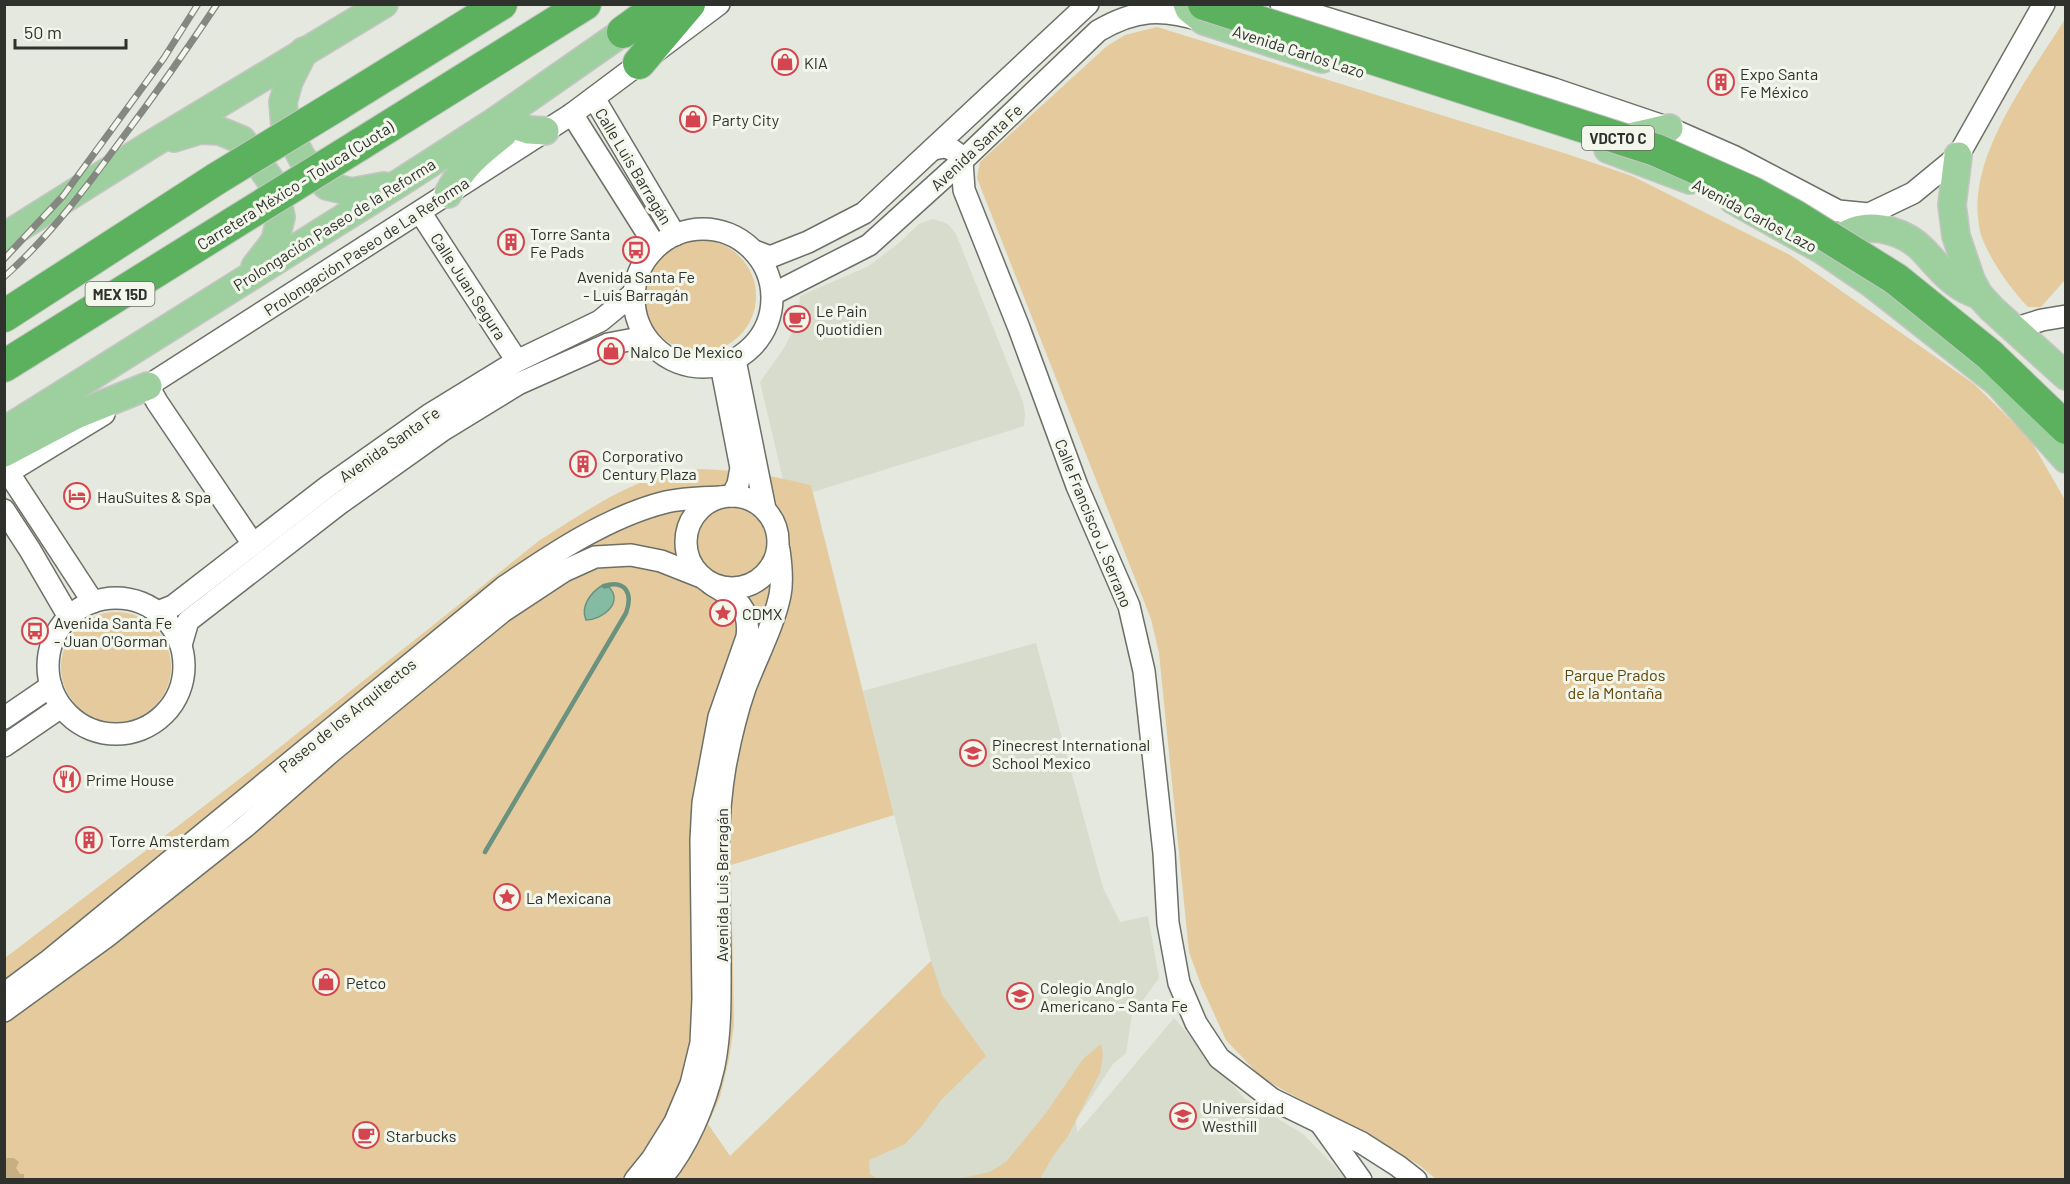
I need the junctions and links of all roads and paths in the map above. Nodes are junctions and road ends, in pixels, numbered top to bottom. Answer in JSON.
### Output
{"nodes":[{"id":1,"x":384,"y":4,"type":"edge"},
{"id":2,"x":501,"y":4,"type":"edge"},
{"id":3,"x":585,"y":4,"type":"edge"},
{"id":4,"x":654,"y":4,"type":"edge"},
{"id":5,"x":662,"y":4,"type":"edge"},
{"id":6,"x":689,"y":4,"type":"edge"},
{"id":7,"x":719,"y":4,"type":"edge"},
{"id":8,"x":1088,"y":4,"type":"edge"},
{"id":9,"x":1261,"y":4,"type":"edge"},
{"id":10,"x":1281,"y":4,"type":"edge"},
{"id":11,"x":2044,"y":4,"type":"edge"},
{"id":12,"x":1193,"y":11,"type":"edge"},
{"id":13,"x":1066,"y":15,"type":"edge"},
{"id":14,"x":623,"y":32,"type":"junction"},
{"id":15,"x":304,"y":51,"type":"junction"},
{"id":16,"x":639,"y":63,"type":"junction"},
{"id":17,"x":594,"y":98,"type":"junction"},
{"id":18,"x":572,"y":114,"type":"junction"},
{"id":19,"x":505,"y":123,"type":"junction"},
{"id":20,"x":1669,"y":128,"type":"junction"},
{"id":21,"x":545,"y":131,"type":"junction"},
{"id":22,"x":1595,"y":145,"type":"junction"},
{"id":23,"x":147,"y":147,"type":"junction"},
{"id":24,"x":934,"y":148,"type":"junction"},
{"id":25,"x":1958,"y":156,"type":"junction"},
{"id":26,"x":962,"y":161,"type":"junction"},
{"id":27,"x":400,"y":182,"type":"junction"},
{"id":28,"x":448,"y":194,"type":"junction"},
{"id":29,"x":420,"y":212,"type":"junction"},
{"id":30,"x":675,"y":235,"type":"junction"},
{"id":31,"x":4,"y":237,"type":"edge"},
{"id":32,"x":656,"y":247,"type":"junction"},
{"id":33,"x":1824,"y":251,"type":"junction"},
{"id":34,"x":756,"y":252,"type":"junction"},
{"id":35,"x":244,"y":280,"type":"junction"},
{"id":36,"x":633,"y":294,"type":"junction"},
{"id":37,"x":773,"y":294,"type":"junction"},
{"id":38,"x":1979,"y":295,"type":"junction"},
{"id":39,"x":4,"y":316,"type":"edge"},
{"id":40,"x":2066,"y":316,"type":"edge"},
{"id":41,"x":645,"y":337,"type":"junction"},
{"id":42,"x":2001,"y":341,"type":"junction"},
{"id":43,"x":518,"y":361,"type":"junction"},
{"id":44,"x":728,"y":362,"type":"junction"},
{"id":45,"x":4,"y":366,"type":"edge"},
{"id":46,"x":2066,"y":376,"type":"edge"},
{"id":47,"x":148,"y":386,"type":"junction"},
{"id":48,"x":2066,"y":401,"type":"edge"},
{"id":49,"x":2066,"y":428,"type":"edge"},
{"id":50,"x":4,"y":431,"type":"edge"},
{"id":51,"x":2066,"y":459,"type":"edge"},
{"id":52,"x":6,"y":467,"type":"edge"},
{"id":53,"x":726,"y":497,"type":"junction"},
{"id":54,"x":765,"y":509,"type":"junction"},
{"id":55,"x":4,"y":510,"type":"edge"},
{"id":56,"x":253,"y":544,"type":"junction"},
{"id":57,"x":778,"y":549,"type":"junction"},
{"id":58,"x":705,"y":580,"type":"junction"},
{"id":59,"x":93,"y":602,"type":"junction"},
{"id":60,"x":158,"y":612,"type":"junction"},
{"id":61,"x":69,"y":617,"type":"junction"},
{"id":62,"x":182,"y":645,"type":"junction"},
{"id":63,"x":51,"y":686,"type":"junction"},
{"id":64,"x":61,"y":707,"type":"junction"},
{"id":65,"x":4,"y":718,"type":"edge"},
{"id":66,"x":326,"y":744,"type":"junction"},
{"id":67,"x":4,"y":746,"type":"edge"},
{"id":68,"x":710,"y":830,"type":"junction"},
{"id":69,"x":4,"y":994,"type":"edge"},
{"id":70,"x":4,"y":1011,"type":"edge"},
{"id":71,"x":1319,"y":1121,"type":"junction"},
{"id":72,"x":635,"y":1179,"type":"edge"},
{"id":73,"x":660,"y":1179,"type":"edge"},
{"id":74,"x":1361,"y":1179,"type":"edge"},
{"id":75,"x":1416,"y":1179,"type":"edge"}],
"edges":[{"from":1,"to":15,"type":"main road"},
{"from":2,"to":39,"type":"highway","number":"MEX 15D","bridge":true},
{"from":3,"to":45,"type":"highway","name":"Carretera México - Toluca (Cuota)","number":"MEX 15D","bridge":true},
{"from":4,"to":14,"type":"main road"},
{"from":5,"to":14,"type":"highway"},
{"from":6,"to":16,"type":"highway"},
{"from":7,"to":16,"type":"street","name":"Prolongación Paseo de La Reforma"},
{"from":8,"to":13,"type":"street","name":"Avenida Santa Fe"},
{"from":9,"to":42,"type":"highway","name":"Avenida Carlos Lazo","number":"VDCTO C"},
{"from":10,"to":20,"type":"street"},
{"from":11,"to":25,"type":"street"},
{"from":12,"to":22,"type":"main road","name":"Avenida Carlos Lazo"},
{"from":12,"to":26,"type":"street","name":"Avenida Santa Fe"},
{"from":12,"to":42,"type":"highway","name":"Avenida Carlos Lazo","number":"VDCTO C","bridge":true},
{"from":13,"to":24,"type":"street","name":"Avenida Santa Fe"},
{"from":14,"to":19,"type":"main road"},
{"from":15,"to":23,"type":"main road"},
{"from":15,"to":27,"type":"main road"},
{"from":16,"to":17,"type":"street","name":"Prolongación Paseo de La Reforma"},
{"from":17,"to":18,"type":"street","name":"Prolongación Paseo de La Reforma"},
{"from":17,"to":30,"type":"street","name":"Calle Luis Barragán"},
{"from":18,"to":21,"type":"street","name":"Prolongación Paseo de La Reforma"},
{"from":18,"to":32,"type":"street","name":"Calle Luis Barragán"},
{"from":19,"to":21,"type":"main road"},
{"from":19,"to":27,"type":"main road","name":"Prolongación Paseo de la Reforma"},
{"from":19,"to":28,"type":"main road"},
{"from":20,"to":22,"type":"main road"},
{"from":20,"to":25,"type":"street"},
{"from":21,"to":28,"type":"street","name":"Prolongación Paseo de La Reforma"},
{"from":22,"to":33,"type":"main road","name":"Avenida Carlos Lazo"},
{"from":23,"to":31,"type":"main road"},
{"from":23,"to":35,"type":"main road"},
{"from":24,"to":26,"type":"street"},
{"from":24,"to":34,"type":"street","name":"Avenida Santa Fe"},
{"from":25,"to":38,"type":"main road","name":"Avenida Carlos Lazo"},
{"from":26,"to":37,"type":"street","name":"Avenida Santa Fe"},
{"from":26,"to":71,"type":"street","name":"Calle Francisco J. Serrano"},
{"from":27,"to":35,"type":"main road","name":"Prolongación Paseo de la Reforma"},
{"from":28,"to":29,"type":"street","name":"Prolongación Paseo de La Reforma"},
{"from":29,"to":43,"type":"street","name":"Calle Juan Segura"},
{"from":29,"to":47,"type":"street","name":"Prolongación Paseo de La Reforma"},
{"from":30,"to":32,"type":"street"},
{"from":30,"to":34,"type":"street"},
{"from":32,"to":36,"type":"street"},
{"from":33,"to":38,"type":"main road"},
{"from":33,"to":51,"type":"main road","name":"Avenida Carlos Lazo"},
{"from":34,"to":37,"type":"street"},
{"from":35,"to":50,"type":"main road","name":"Prolongación Paseo de la Reforma"},
{"from":36,"to":41,"type":"street"},
{"from":36,"to":43,"type":"street","name":"Avenida Santa Fe"},
{"from":37,"to":44,"type":"street"},
{"from":38,"to":42,"type":"main road","name":"Avenida Carlos Lazo"},
{"from":40,"to":42,"type":"street"},
{"from":41,"to":44,"type":"street"},
{"from":41,"to":62,"type":"street","name":"Avenida Santa Fe"},
{"from":42,"to":46,"type":"main road","name":"Avenida Carlos Lazo"},
{"from":42,"to":48,"type":"highway","name":"Avenida Carlos Lazo","number":"VDCTO C"},
{"from":42,"to":49,"type":"highway","name":"Avenida Carlos Lazo","number":"VDCTO C"},
{"from":43,"to":56,"type":"street","name":"Avenida Santa Fe"},
{"from":44,"to":53,"type":"street"},
{"from":44,"to":54,"type":"street"},
{"from":47,"to":52,"type":"main road"},
{"from":47,"to":56,"type":"street"},
{"from":52,"to":59,"type":"street"},
{"from":53,"to":54,"type":"street"},
{"from":53,"to":58,"type":"street"},
{"from":53,"to":66,"type":"street","name":"Paseo de los Arquitectos"},
{"from":54,"to":57,"type":"street"},
{"from":55,"to":61,"type":"street"},
{"from":56,"to":60,"type":"street","name":"Avenida Santa Fe"},
{"from":57,"to":58,"type":"street"},
{"from":57,"to":68,"type":"street","name":"Avenida Luis Barragán"},
{"from":58,"to":66,"type":"street","name":"Paseo de los Arquitectos"},
{"from":58,"to":68,"type":"street","name":"Avenida Luis Barragán"},
{"from":59,"to":60,"type":"street"},
{"from":59,"to":61,"type":"street"},
{"from":60,"to":62,"type":"street"},
{"from":61,"to":63,"type":"street"},
{"from":62,"to":64,"type":"street"},
{"from":63,"to":64,"type":"street"},
{"from":63,"to":65,"type":"street"},
{"from":64,"to":67,"type":"street"},
{"from":66,"to":69,"type":"street","name":"Paseo de los Arquitectos"},
{"from":66,"to":70,"type":"street","name":"Paseo de los Arquitectos"},
{"from":68,"to":72,"type":"street","name":"Avenida Luis Barragán"},
{"from":68,"to":73,"type":"street","name":"Avenida Luis Barragán"},
{"from":71,"to":74,"type":"street","name":"Calle Francisco J. Serrano"},
{"from":71,"to":75,"type":"street","name":"Calle Francisco J. Serrano"}]}
